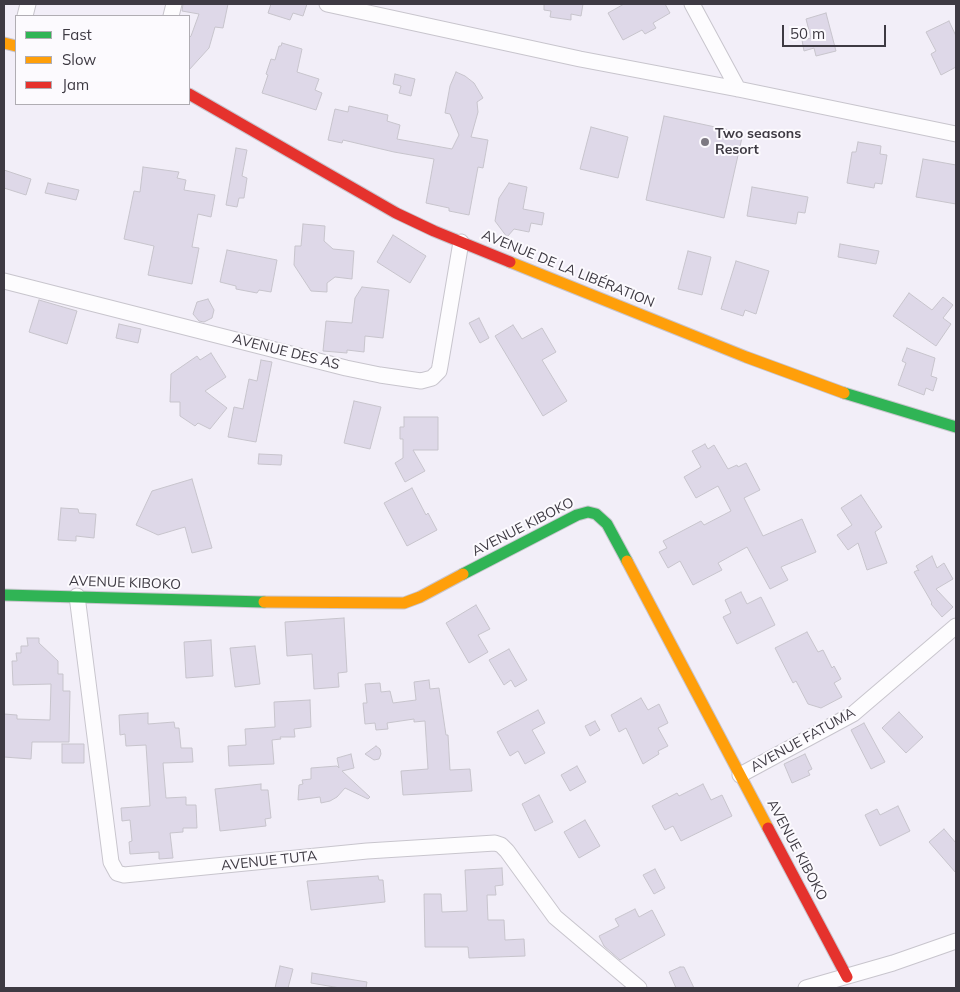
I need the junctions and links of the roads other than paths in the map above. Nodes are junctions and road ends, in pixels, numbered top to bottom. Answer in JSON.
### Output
{"nodes":[{"id":1,"x":328,"y":4,"type":"edge"},
{"id":2,"x":692,"y":4,"type":"edge"},
{"id":3,"x":345,"y":6,"type":"edge"},
{"id":4,"x":738,"y":89,"type":"junction"},
{"id":5,"x":190,"y":95,"type":"edge"},
{"id":6,"x":956,"y":134,"type":"edge"},
{"id":7,"x":461,"y":242,"type":"junction"},
{"id":8,"x":4,"y":281,"type":"edge"},
{"id":9,"x":956,"y":427,"type":"edge"},
{"id":10,"x":4,"y":595,"type":"edge"},
{"id":11,"x":77,"y":596,"type":"junction"},
{"id":12,"x":956,"y":626,"type":"edge"},
{"id":13,"x":740,"y":775,"type":"junction"},
{"id":14,"x":956,"y":941,"type":"edge"},
{"id":15,"x":847,"y":977,"type":"junction"},
{"id":16,"x":639,"y":988,"type":"edge"},
{"id":17,"x":806,"y":988,"type":"edge"}],
"edges":[{"from":1,"to":3,"type":"street"},
{"from":2,"to":4,"type":"street"},
{"from":3,"to":4,"type":"street"},
{"from":4,"to":6,"type":"street"},
{"from":5,"to":7,"type":"street","name":"AVENUE DE LA LIBÉRATION"},
{"from":7,"to":8,"type":"street","name":"AVENUE DES AS"},
{"from":7,"to":9,"type":"street","name":"AVENUE DE LA LIBÉRATION"},
{"from":10,"to":11,"type":"street","name":"AVENUE KIBOKO"},
{"from":11,"to":13,"type":"street","name":"AVENUE KIBOKO"},
{"from":11,"to":16,"type":"street","name":"AVENUE TUTA"},
{"from":12,"to":13,"type":"street","name":"AVENUE FATUMA"},
{"from":13,"to":15,"type":"street","name":"AVENUE KIBOKO"},
{"from":14,"to":15,"type":"street"},
{"from":15,"to":17,"type":"street"}]}
